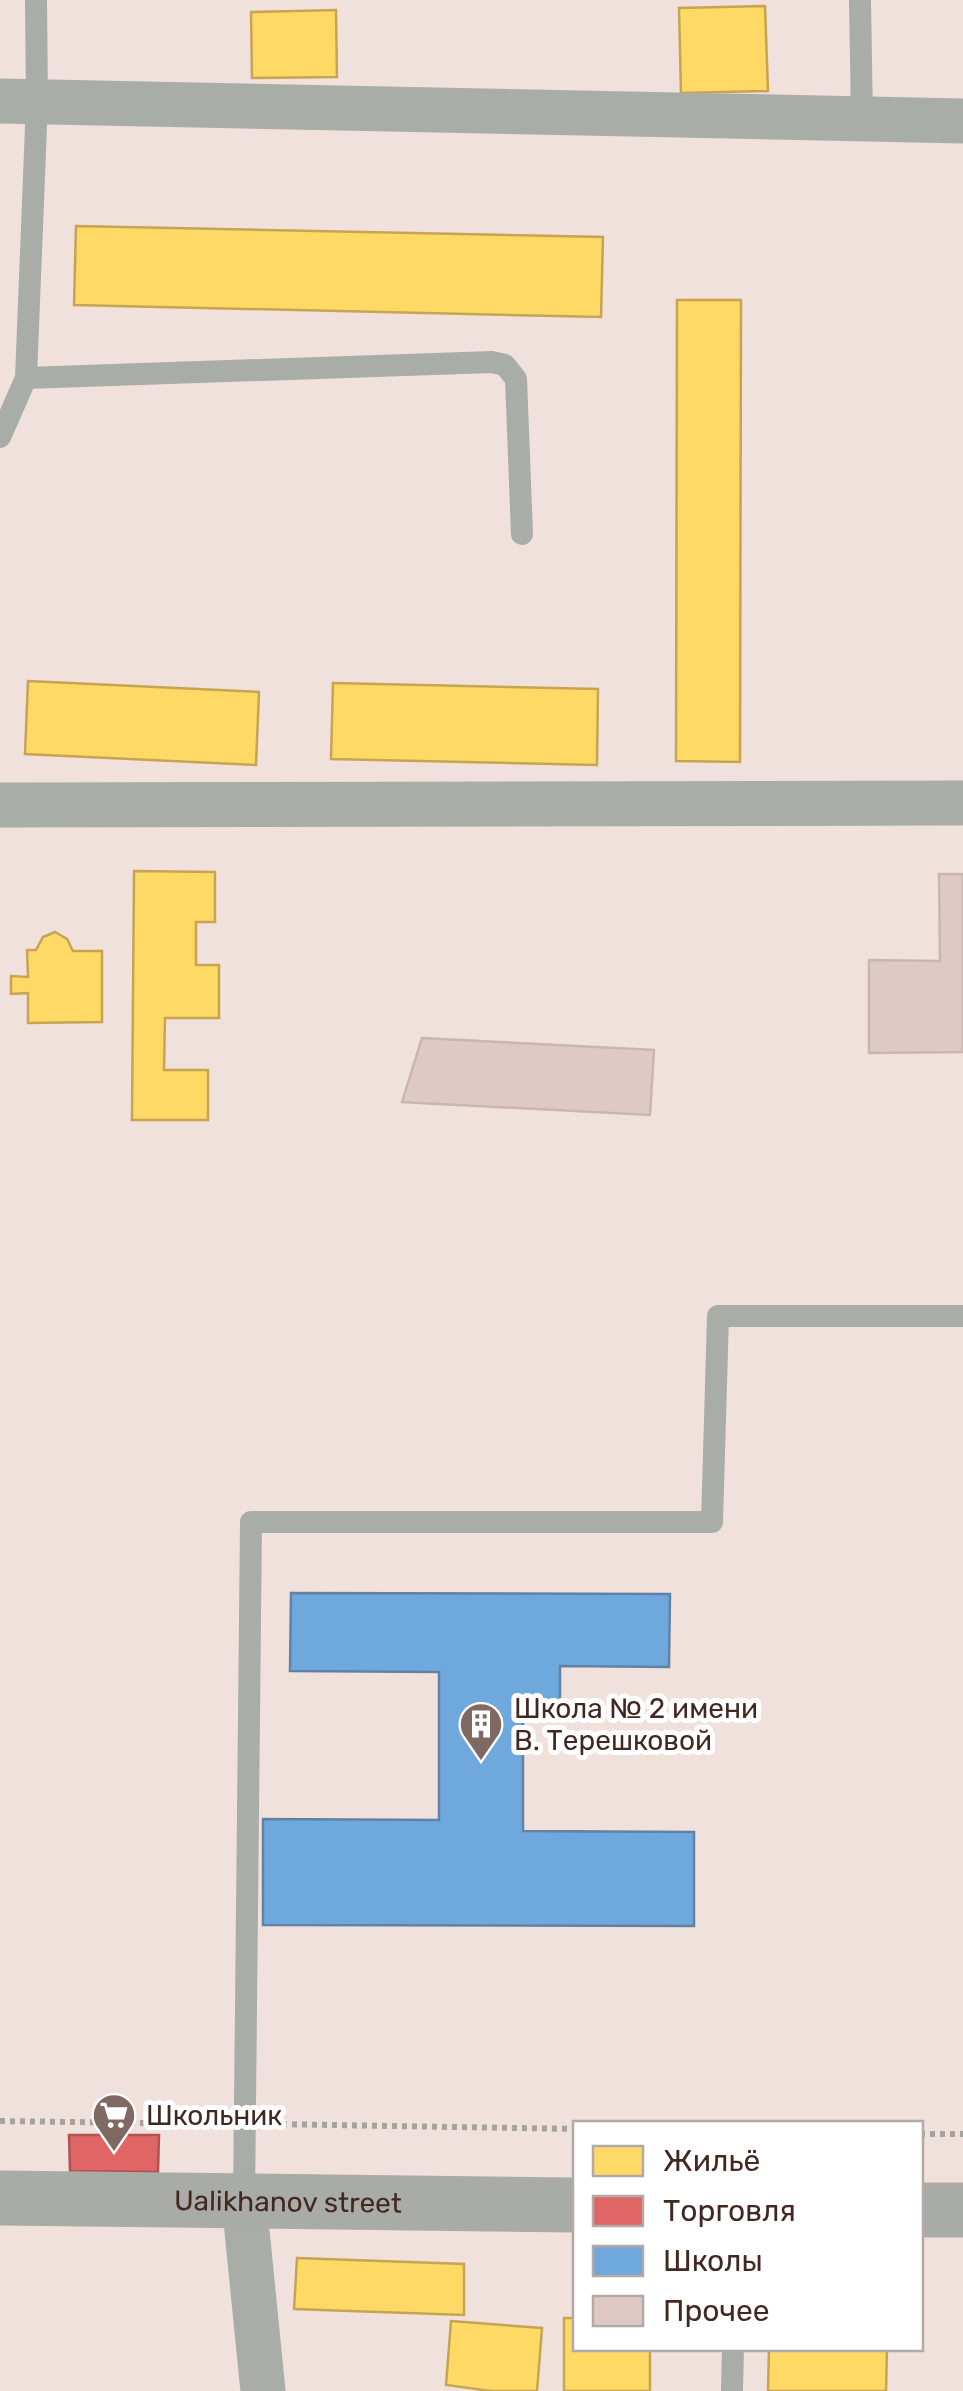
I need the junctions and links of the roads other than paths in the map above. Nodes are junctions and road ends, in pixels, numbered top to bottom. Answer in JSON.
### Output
{"nodes":[{"id":1,"x":36,"y":0,"type":"edge"},
{"id":2,"x":860,"y":0,"type":"edge"},
{"id":3,"x":19,"y":101,"type":"edge"},
{"id":4,"x":862,"y":118,"type":"junction"},
{"id":5,"x":963,"y":121,"type":"edge"},
{"id":6,"x":26,"y":378,"type":"junction"},
{"id":7,"x":0,"y":437,"type":"edge"},
{"id":8,"x":522,"y":534,"type":"dead end"},
{"id":9,"x":963,"y":803,"type":"edge"},
{"id":10,"x":0,"y":805,"type":"edge"},
{"id":11,"x":963,"y":1316,"type":"edge"},
{"id":12,"x":0,"y":2198,"type":"edge"},
{"id":13,"x":244,"y":2201,"type":"junction"},
{"id":14,"x":573,"y":2206,"type":"edge"},
{"id":15,"x":923,"y":2210,"type":"edge"},
{"id":16,"x":963,"y":2210,"type":"edge"},
{"id":17,"x":733,"y":2351,"type":"edge"},
{"id":18,"x":264,"y":2391,"type":"edge"},
{"id":19,"x":732,"y":2391,"type":"edge"}],
"edges":[{"from":1,"to":3,"type":"lane"},
{"from":2,"to":4,"type":"lane"},
{"from":3,"to":4,"type":"street"},
{"from":3,"to":6,"type":"lane"},
{"from":4,"to":5,"type":"street"},
{"from":6,"to":7,"type":"lane"},
{"from":6,"to":8,"type":"lane"},
{"from":9,"to":10,"type":"street"},
{"from":11,"to":13,"type":"lane"},
{"from":12,"to":13,"type":"main road","name":"Ualikhanov street"},
{"from":13,"to":14,"type":"main road","name":"Ualikhanov street"},
{"from":13,"to":18,"type":"street"},
{"from":15,"to":16,"type":"main road"},
{"from":17,"to":19,"type":"lane"}]}
